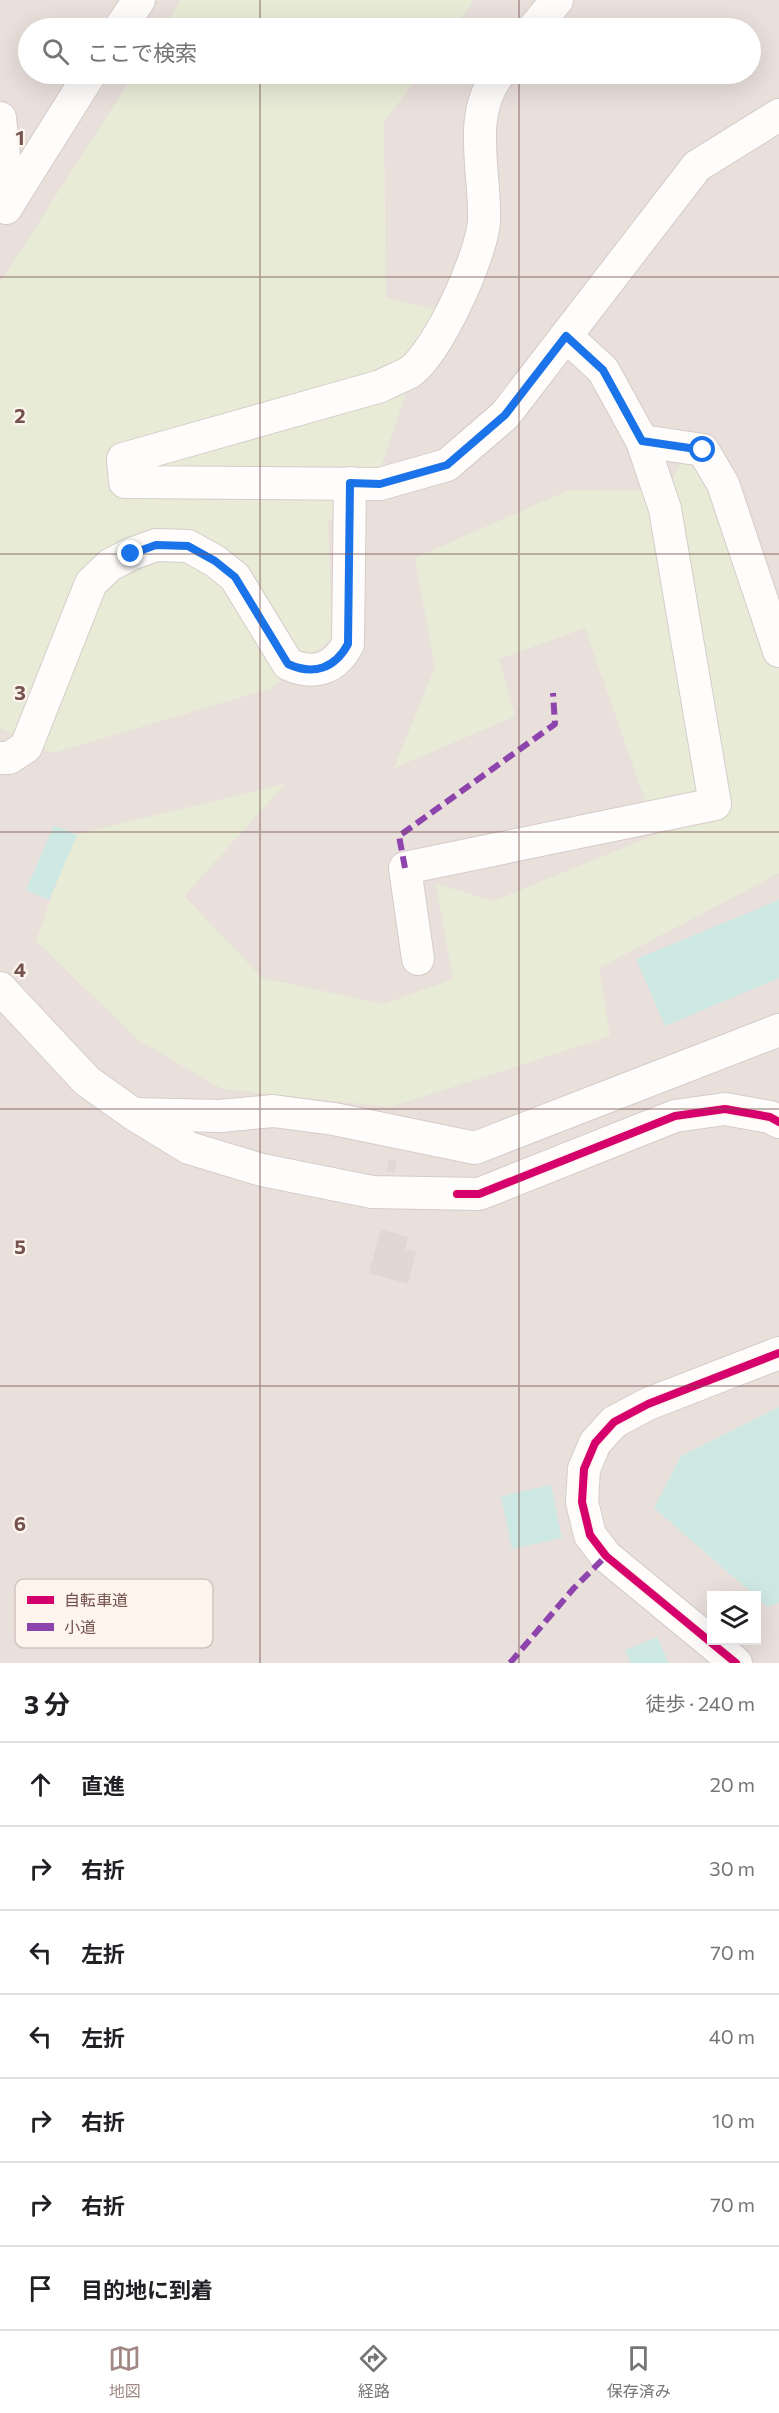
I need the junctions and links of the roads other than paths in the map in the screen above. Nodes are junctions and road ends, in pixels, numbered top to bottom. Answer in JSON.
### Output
{"nodes":[{"id":1,"x":139,"y":0,"type":"edge"},
{"id":2,"x":557,"y":0,"type":"edge"},
{"id":3,"x":127,"y":18,"type":"edge"},
{"id":4,"x":542,"y":18,"type":"edge"},
{"id":5,"x":84,"y":84,"type":"edge"},
{"id":6,"x":492,"y":84,"type":"edge"},
{"id":7,"x":779,"y":115,"type":"edge"},
{"id":8,"x":0,"y":118,"type":"edge"},
{"id":9,"x":5,"y":210,"type":"edge"},
{"id":10,"x":566,"y":336,"type":"junction"},
{"id":11,"x":642,"y":441,"type":"junction"},
{"id":12,"x":350,"y":483,"type":"junction"},
{"id":13,"x":779,"y":651,"type":"edge"},
{"id":14,"x":0,"y":758,"type":"edge"},
{"id":15,"x":418,"y":959,"type":"dead end"},
{"id":16,"x":0,"y":988,"type":"edge"},
{"id":17,"x":779,"y":1030,"type":"edge"},
{"id":18,"x":132,"y":1113,"type":"junction"},
{"id":19,"x":779,"y":1122,"type":"edge"},
{"id":20,"x":779,"y":1353,"type":"edge"},
{"id":21,"x":735,"y":1663,"type":"edge"}],
"edges":[{"from":1,"to":3,"type":"street"},
{"from":2,"to":4,"type":"street"},
{"from":5,"to":9,"type":"street"},
{"from":6,"to":12,"type":"street"},
{"from":7,"to":10,"type":"street"},
{"from":8,"to":9,"type":"street"},
{"from":10,"to":11,"type":"street"},
{"from":10,"to":12,"type":"street"},
{"from":11,"to":13,"type":"street"},
{"from":11,"to":15,"type":"street"},
{"from":12,"to":14,"type":"street"},
{"from":16,"to":18,"type":"street"},
{"from":17,"to":18,"type":"street"},
{"from":18,"to":19,"type":"street"},
{"from":20,"to":21,"type":"street"}]}
